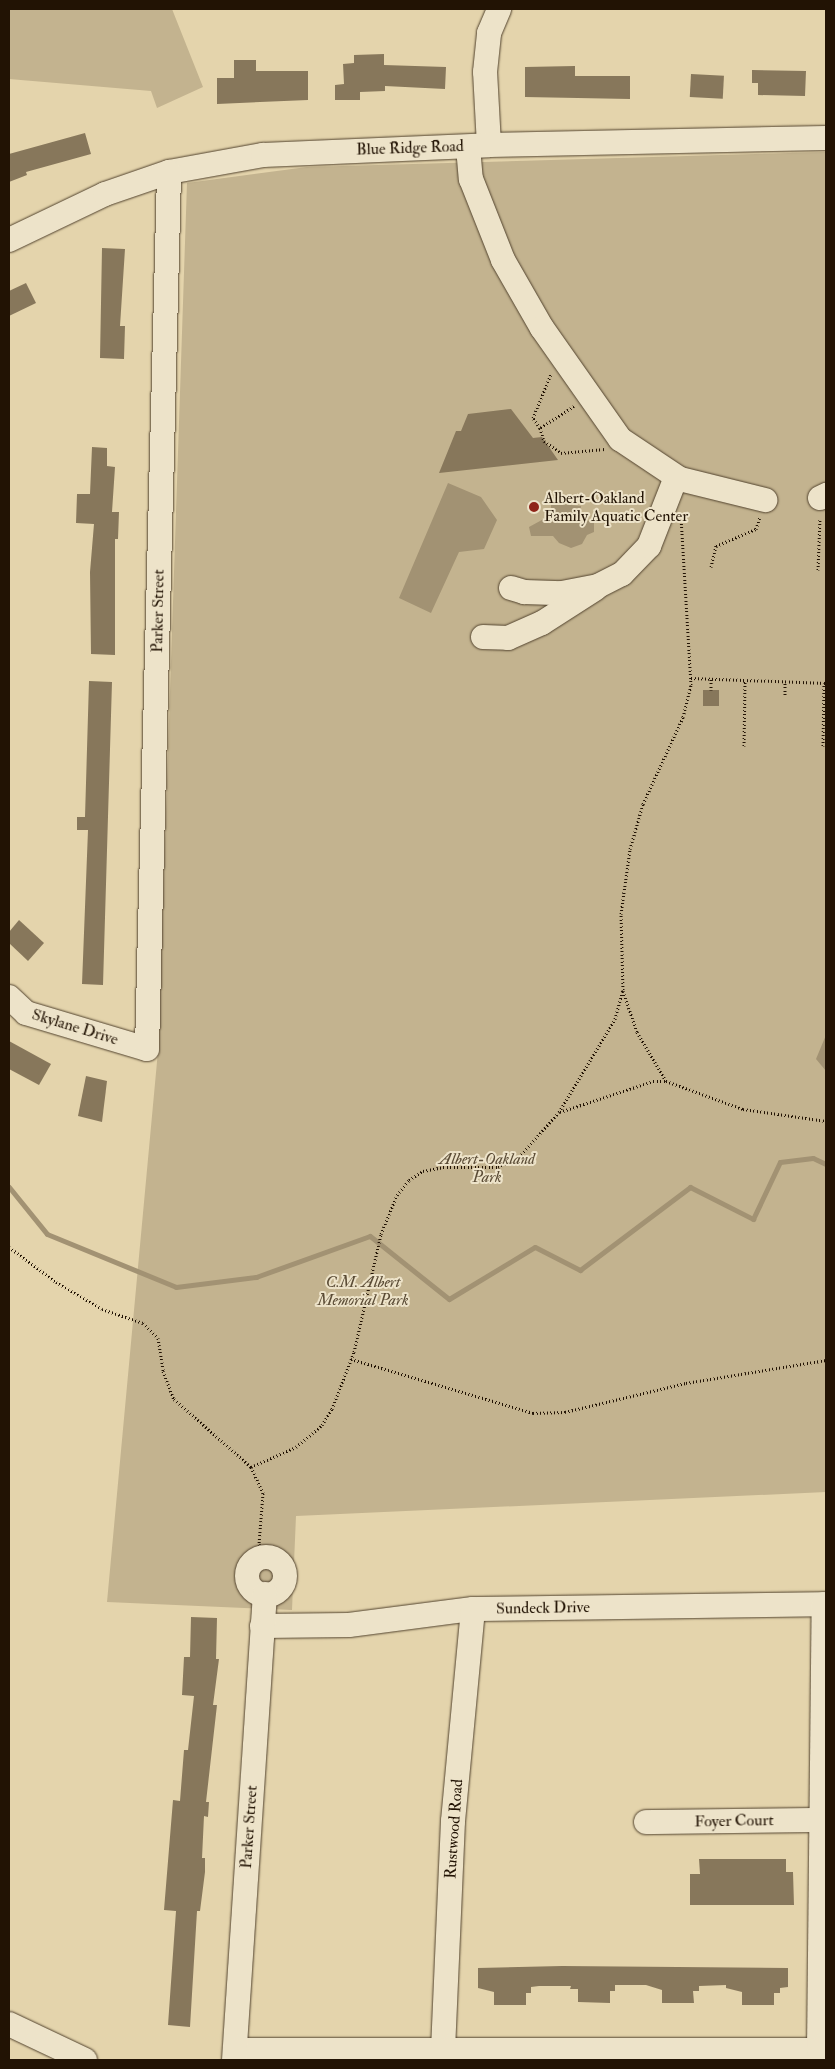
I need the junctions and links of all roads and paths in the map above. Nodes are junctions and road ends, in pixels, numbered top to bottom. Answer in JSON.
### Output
{"nodes":[{"id":1,"x":499,"y":9,"type":"edge"},
{"id":2,"x":826,"y":138,"type":"edge"},
{"id":3,"x":478,"y":146,"type":"junction"},
{"id":4,"x":169,"y":172,"type":"junction"},
{"id":5,"x":9,"y":240,"type":"edge"},
{"id":6,"x":551,"y":373,"type":"dead end"},
{"id":7,"x":574,"y":406,"type":"dead end"},
{"id":8,"x":540,"y":428,"type":"junction"},
{"id":9,"x":620,"y":439,"type":"junction"},
{"id":10,"x":676,"y":477,"type":"junction"},
{"id":11,"x":765,"y":500,"type":"joint"},
{"id":12,"x":822,"y":504,"type":"edge"},
{"id":13,"x":680,"y":511,"type":"dead end"},
{"id":14,"x":711,"y":568,"type":"dead end"},
{"id":15,"x":818,"y":570,"type":"dead end"},
{"id":16,"x":598,"y":586,"type":"junction"},
{"id":17,"x":511,"y":588,"type":"dead end"},
{"id":18,"x":536,"y":592,"type":"junction"},
{"id":19,"x":542,"y":623,"type":"junction"},
{"id":20,"x":483,"y":637,"type":"dead end"},
{"id":21,"x":691,"y":678,"type":"junction"},
{"id":22,"x":711,"y":679,"type":"junction"},
{"id":23,"x":746,"y":680,"type":"junction"},
{"id":24,"x":785,"y":681,"type":"junction"},
{"id":25,"x":825,"y":683,"type":"edge"},
{"id":26,"x":712,"y":690,"type":"dead end"},
{"id":27,"x":785,"y":695,"type":"dead end"},
{"id":28,"x":744,"y":746,"type":"dead end"},
{"id":29,"x":823,"y":746,"type":"dead end"},
{"id":30,"x":623,"y":990,"type":"junction"},
{"id":31,"x":9,"y":997,"type":"edge"},
{"id":32,"x":147,"y":1049,"type":"joint"},
{"id":33,"x":666,"y":1081,"type":"junction"},
{"id":34,"x":559,"y":1112,"type":"junction"},
{"id":35,"x":826,"y":1121,"type":"edge"},
{"id":36,"x":9,"y":1247,"type":"edge"},
{"id":37,"x":351,"y":1359,"type":"junction"},
{"id":38,"x":826,"y":1360,"type":"edge"},
{"id":39,"x":250,"y":1467,"type":"junction"},
{"id":40,"x":266,"y":1557,"type":"joint"},
{"id":41,"x":825,"y":1604,"type":"edge"},
{"id":42,"x":473,"y":1608,"type":"junction"},
{"id":43,"x":262,"y":1626,"type":"junction"},
{"id":44,"x":822,"y":1820,"type":"junction"},
{"id":45,"x":646,"y":1822,"type":"dead end"},
{"id":46,"x":9,"y":2024,"type":"edge"},
{"id":47,"x":442,"y":2050,"type":"junction"},
{"id":48,"x":823,"y":2050,"type":"edge"},
{"id":49,"x":234,"y":2055,"type":"edge"},
{"id":50,"x":85,"y":2060,"type":"edge"}],
"edges":[{"from":1,"to":3,"type":"street"},
{"from":2,"to":3,"type":"street","name":"Blue Ridge Road"},
{"from":3,"to":4,"type":"street","name":"Blue Ridge Road"},
{"from":3,"to":9,"type":"street"},
{"from":4,"to":5,"type":"street","name":"Blue Ridge Road"},
{"from":4,"to":32,"type":"street","name":"Parker Street"},
{"from":6,"to":8,"type":"path"},
{"from":7,"to":8,"type":"path"},
{"from":8,"to":9,"type":"path"},
{"from":9,"to":10,"type":"street"},
{"from":10,"to":11,"type":"street"},
{"from":10,"to":16,"type":"street"},
{"from":11,"to":14,"type":"path"},
{"from":12,"to":15,"type":"path"},
{"from":13,"to":21,"type":"path"},
{"from":16,"to":18,"type":"street"},
{"from":16,"to":19,"type":"street"},
{"from":17,"to":18,"type":"street"},
{"from":18,"to":19,"type":"street"},
{"from":19,"to":20,"type":"street"},
{"from":21,"to":22,"type":"path"},
{"from":21,"to":30,"type":"path"},
{"from":22,"to":23,"type":"path"},
{"from":22,"to":26,"type":"path"},
{"from":23,"to":24,"type":"path"},
{"from":23,"to":28,"type":"path"},
{"from":24,"to":25,"type":"path"},
{"from":24,"to":27,"type":"path"},
{"from":25,"to":29,"type":"path"},
{"from":30,"to":33,"type":"path"},
{"from":30,"to":34,"type":"path"},
{"from":31,"to":32,"type":"street","name":"Skylane Drive"},
{"from":33,"to":34,"type":"path"},
{"from":33,"to":35,"type":"path"},
{"from":34,"to":37,"type":"path"},
{"from":36,"to":39,"type":"path"},
{"from":37,"to":38,"type":"path"},
{"from":37,"to":39,"type":"path"},
{"from":39,"to":40,"type":"path"},
{"from":40,"to":43,"type":"street","name":"Parker Street"},
{"from":41,"to":42,"type":"street","name":"Sundeck Drive"},
{"from":41,"to":44,"type":"street"},
{"from":42,"to":43,"type":"street","name":"Sundeck Drive"},
{"from":42,"to":47,"type":"street","name":"Rustwood Road"},
{"from":43,"to":49,"type":"street","name":"Parker Street"},
{"from":44,"to":45,"type":"street","name":"Foyer Court"},
{"from":44,"to":48,"type":"street"},
{"from":46,"to":50,"type":"street"},
{"from":47,"to":48,"type":"street"},
{"from":47,"to":49,"type":"street"}]}
